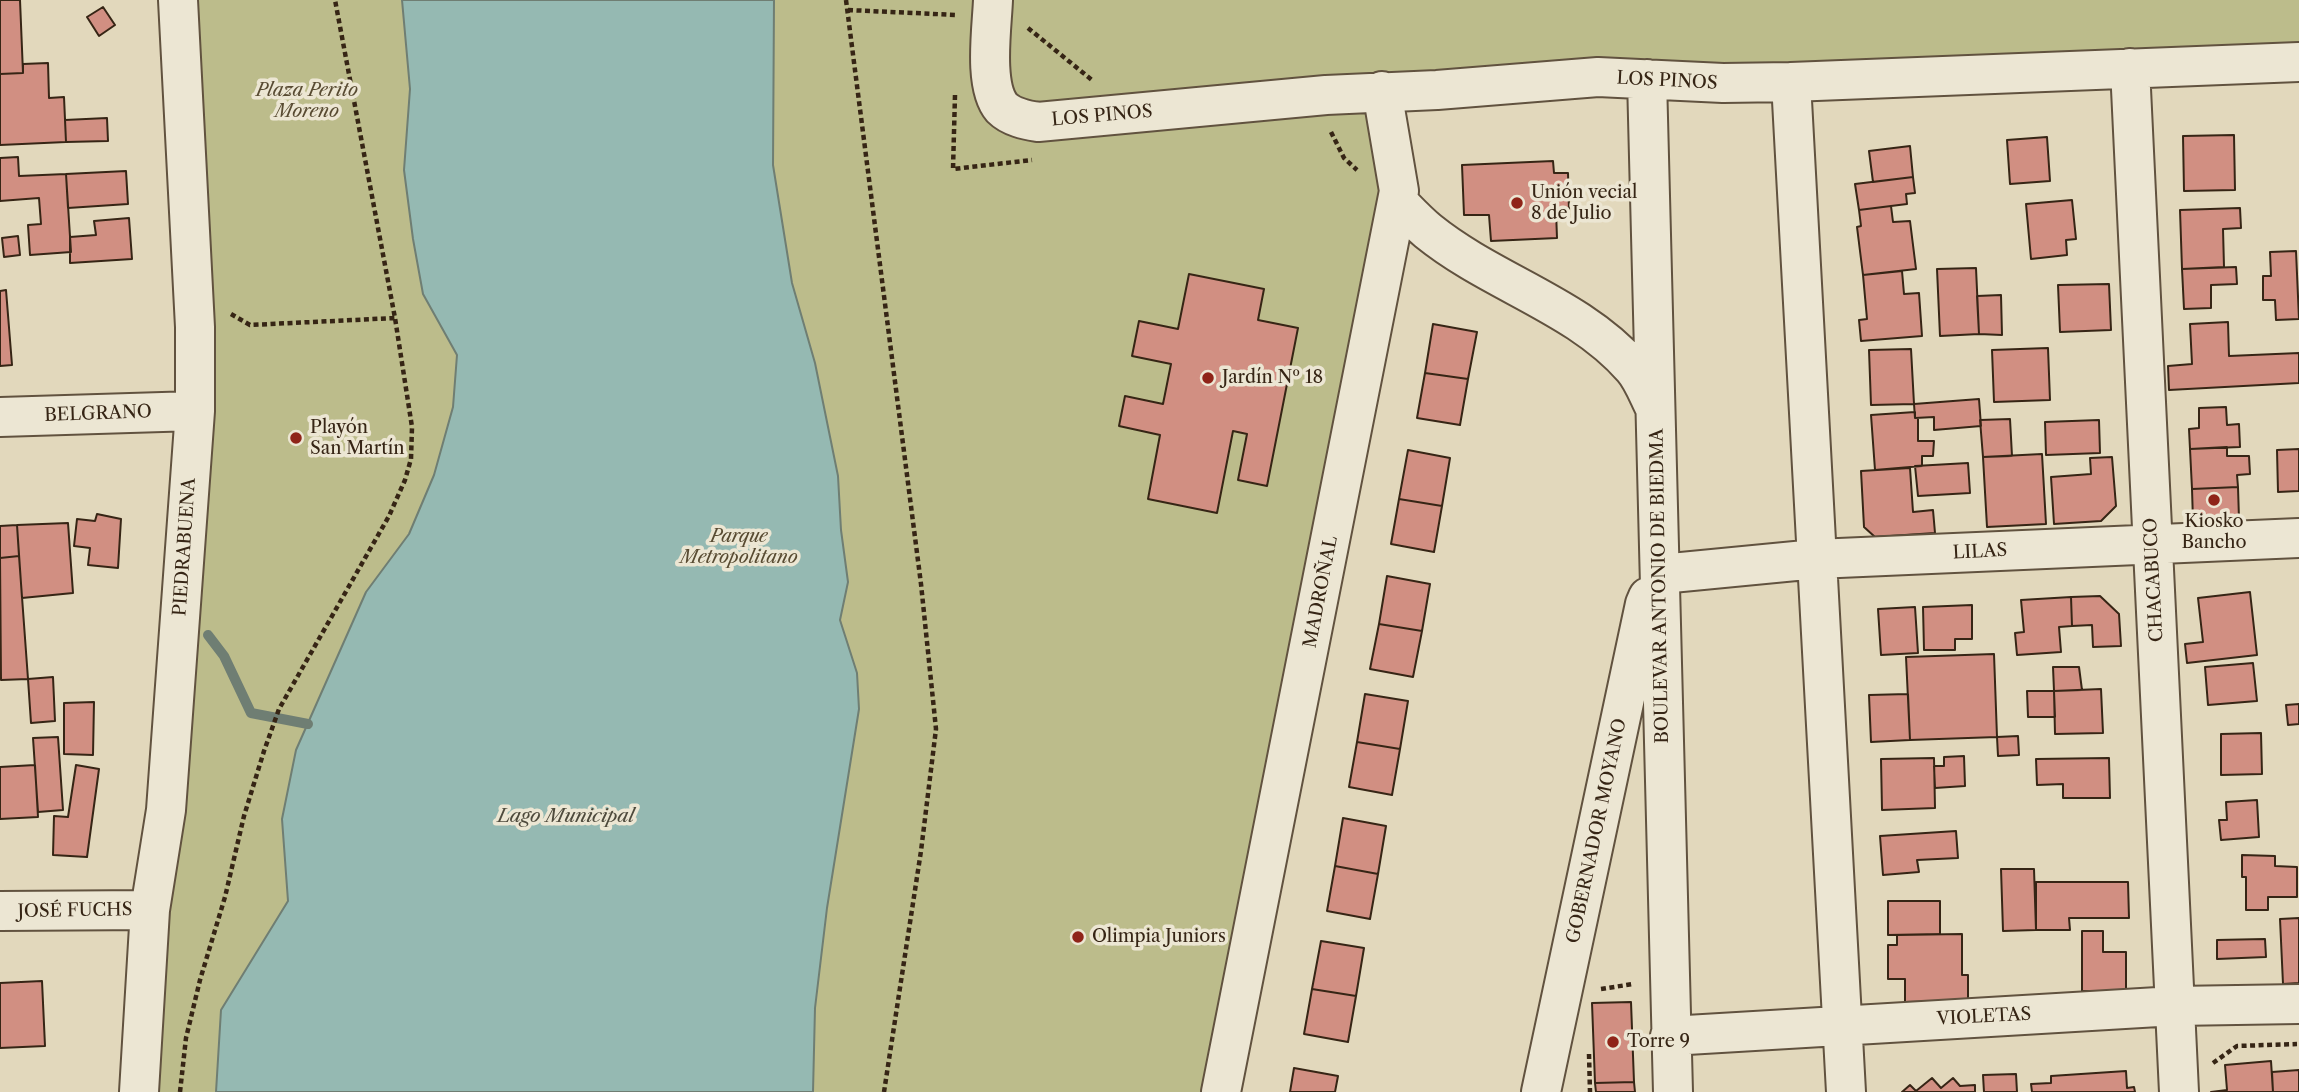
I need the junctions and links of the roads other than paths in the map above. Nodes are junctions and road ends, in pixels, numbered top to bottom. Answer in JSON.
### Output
{"nodes":[{"id":1,"x":178,"y":0,"type":"edge"},
{"id":2,"x":976,"y":4,"type":"edge"},
{"id":3,"x":2299,"y":62,"type":"edge"},
{"id":4,"x":2130,"y":68,"type":"junction"},
{"id":5,"x":1647,"y":79,"type":"junction"},
{"id":6,"x":1791,"y":82,"type":"junction"},
{"id":7,"x":1382,"y":91,"type":"junction"},
{"id":8,"x":1398,"y":201,"type":"junction"},
{"id":9,"x":1656,"y":410,"type":"junction"},
{"id":10,"x":195,"y":411,"type":"junction"},
{"id":11,"x":0,"y":417,"type":"edge"},
{"id":12,"x":2299,"y":538,"type":"edge"},
{"id":13,"x":2153,"y":544,"type":"junction"},
{"id":14,"x":1816,"y":559,"type":"junction"},
{"id":15,"x":1661,"y":574,"type":"junction"},
{"id":16,"x":150,"y":910,"type":"junction"},
{"id":17,"x":0,"y":911,"type":"edge"},
{"id":18,"x":2299,"y":1004,"type":"edge"},
{"id":19,"x":2175,"y":1006,"type":"junction"},
{"id":20,"x":1843,"y":1025,"type":"junction"},
{"id":21,"x":1670,"y":1036,"type":"junction"},
{"id":22,"x":139,"y":1092,"type":"edge"},
{"id":23,"x":1221,"y":1092,"type":"edge"},
{"id":24,"x":1541,"y":1092,"type":"edge"},
{"id":25,"x":1673,"y":1092,"type":"edge"},
{"id":26,"x":1846,"y":1092,"type":"edge"},
{"id":27,"x":2179,"y":1092,"type":"edge"}],
"edges":[{"from":1,"to":10,"type":"street","name":"PIEDRABUENA"},
{"from":2,"to":7,"type":"street","name":"LOS PINOS"},
{"from":3,"to":4,"type":"street","name":"LOS PINOS"},
{"from":4,"to":6,"type":"street","name":"LOS PINOS"},
{"from":4,"to":13,"type":"street","name":"CHACABUCO"},
{"from":5,"to":6,"type":"street","name":"LOS PINOS"},
{"from":5,"to":7,"type":"street","name":"LOS PINOS"},
{"from":5,"to":9,"type":"street","name":"BOULEVAR ANTONIO DE BIEDMA"},
{"from":6,"to":14,"type":"street"},
{"from":7,"to":8,"type":"street","name":"MADROÑAL"},
{"from":8,"to":9,"type":"street"},
{"from":8,"to":23,"type":"street","name":"MADROÑAL"},
{"from":9,"to":15,"type":"street","name":"BOULEVAR ANTONIO DE BIEDMA"},
{"from":10,"to":11,"type":"street","name":"BELGRANO"},
{"from":10,"to":16,"type":"street","name":"PIEDRABUENA"},
{"from":12,"to":13,"type":"street","name":"LILAS"},
{"from":13,"to":14,"type":"street","name":"LILAS"},
{"from":13,"to":19,"type":"street","name":"CHACABUCO"},
{"from":14,"to":15,"type":"street","name":"LILAS"},
{"from":14,"to":20,"type":"street"},
{"from":15,"to":21,"type":"street","name":"BOULEVAR ANTONIO DE BIEDMA"},
{"from":15,"to":24,"type":"street","name":"GOBERNADOR MOYANO"},
{"from":16,"to":17,"type":"street","name":"JOSÉ FUCHS"},
{"from":16,"to":22,"type":"street","name":"PIEDRABUENA"},
{"from":18,"to":19,"type":"street","name":"VIOLETAS"},
{"from":19,"to":20,"type":"street","name":"VIOLETAS"},
{"from":19,"to":27,"type":"street","name":"CHACABUCO"},
{"from":20,"to":21,"type":"street","name":"VIOLETAS"},
{"from":20,"to":26,"type":"street"},
{"from":21,"to":25,"type":"street","name":"BOULEVAR ANTONIO DE BIEDMA"}]}
